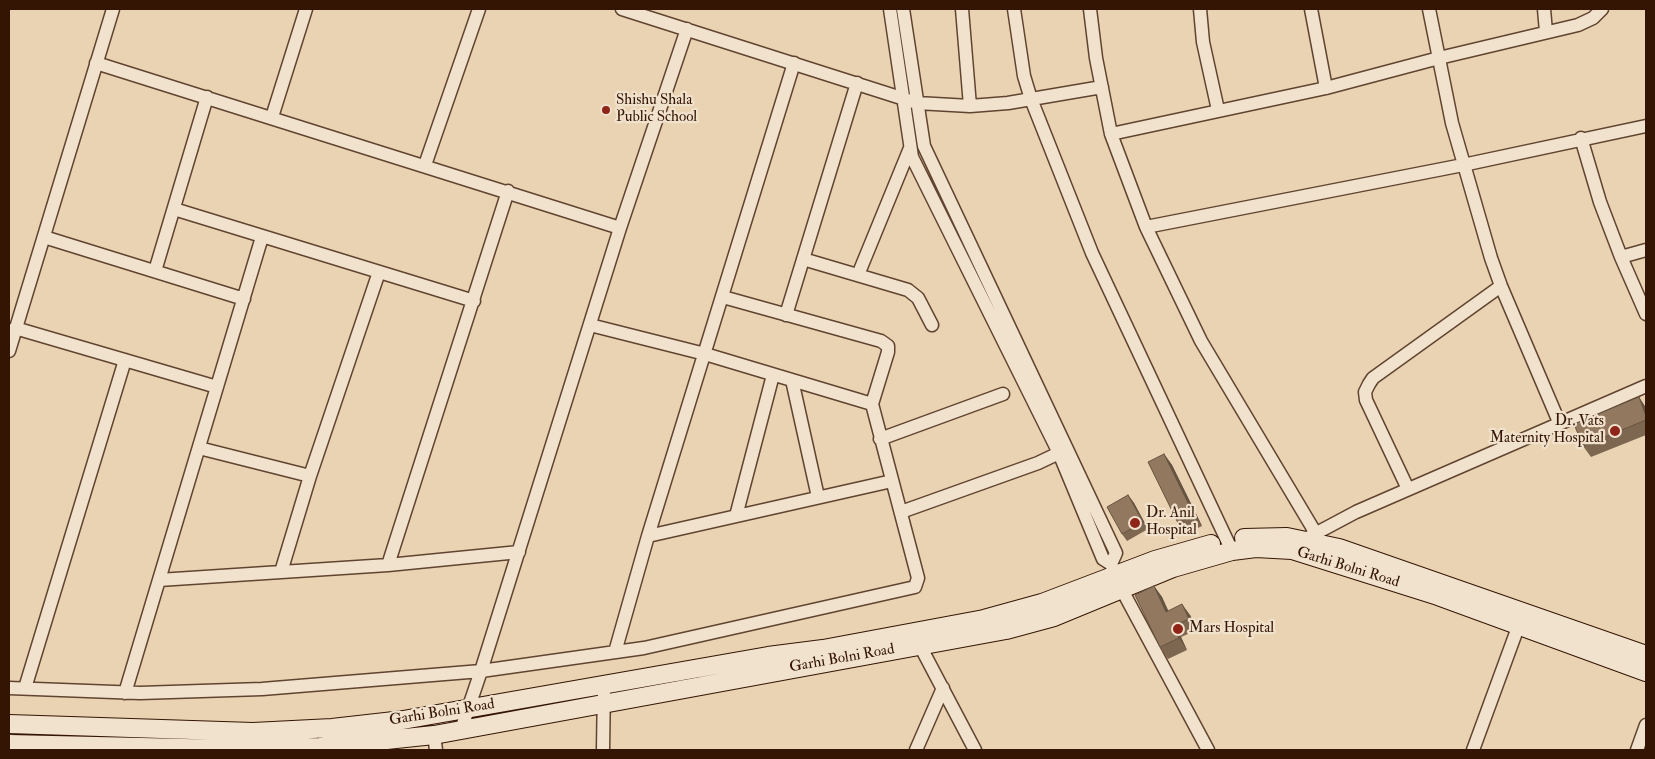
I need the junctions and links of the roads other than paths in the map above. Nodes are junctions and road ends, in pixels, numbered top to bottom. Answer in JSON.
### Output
{"nodes":[{"id":1,"x":113,"y":9,"type":"edge"},
{"id":2,"x":306,"y":9,"type":"edge"},
{"id":3,"x":479,"y":9,"type":"edge"},
{"id":4,"x":622,"y":9,"type":"edge"},
{"id":5,"x":890,"y":9,"type":"edge"},
{"id":6,"x":903,"y":9,"type":"edge"},
{"id":7,"x":962,"y":9,"type":"edge"},
{"id":8,"x":1014,"y":9,"type":"edge"},
{"id":9,"x":1090,"y":9,"type":"edge"},
{"id":10,"x":1200,"y":9,"type":"edge"},
{"id":11,"x":1311,"y":9,"type":"edge"},
{"id":12,"x":1429,"y":9,"type":"edge"},
{"id":13,"x":1544,"y":9,"type":"edge"},
{"id":14,"x":1602,"y":9,"type":"edge"},
{"id":15,"x":687,"y":29,"type":"junction"},
{"id":16,"x":1546,"y":32,"type":"junction"},
{"id":17,"x":1439,"y":58,"type":"junction"},
{"id":18,"x":96,"y":63,"type":"junction"},
{"id":19,"x":794,"y":63,"type":"junction"},
{"id":20,"x":857,"y":84,"type":"junction"},
{"id":21,"x":1102,"y":87,"type":"junction"},
{"id":22,"x":1326,"y":88,"type":"junction"},
{"id":23,"x":207,"y":97,"type":"junction"},
{"id":24,"x":904,"y":99,"type":"junction"},
{"id":25,"x":1032,"y":99,"type":"junction"},
{"id":26,"x":917,"y":103,"type":"junction"},
{"id":27,"x":970,"y":106,"type":"junction"},
{"id":28,"x":1218,"y":110,"type":"junction"},
{"id":29,"x":272,"y":117,"type":"junction"},
{"id":30,"x":1646,"y":126,"type":"edge"},
{"id":31,"x":1111,"y":134,"type":"junction"},
{"id":32,"x":1581,"y":138,"type":"junction"},
{"id":33,"x":910,"y":148,"type":"junction"},
{"id":34,"x":425,"y":165,"type":"junction"},
{"id":35,"x":1463,"y":165,"type":"junction"},
{"id":36,"x":508,"y":191,"type":"junction"},
{"id":37,"x":174,"y":209,"type":"junction"},
{"id":38,"x":1146,"y":227,"type":"junction"},
{"id":39,"x":620,"y":228,"type":"junction"},
{"id":40,"x":44,"y":237,"type":"junction"},
{"id":41,"x":262,"y":237,"type":"junction"},
{"id":42,"x":1646,"y":250,"type":"edge"},
{"id":43,"x":1621,"y":257,"type":"junction"},
{"id":44,"x":804,"y":259,"type":"junction"},
{"id":45,"x":155,"y":271,"type":"junction"},
{"id":46,"x":379,"y":272,"type":"junction"},
{"id":47,"x":858,"y":275,"type":"junction"},
{"id":48,"x":1501,"y":286,"type":"junction"},
{"id":49,"x":723,"y":296,"type":"junction"},
{"id":50,"x":244,"y":299,"type":"junction"},
{"id":51,"x":474,"y":301,"type":"junction"},
{"id":52,"x":1646,"y":314,"type":"edge"},
{"id":53,"x":786,"y":315,"type":"junction"},
{"id":54,"x":590,"y":325,"type":"junction"},
{"id":55,"x":932,"y":325,"type":"dead end"},
{"id":56,"x":15,"y":328,"type":"junction"},
{"id":57,"x":9,"y":351,"type":"edge"},
{"id":58,"x":705,"y":354,"type":"junction"},
{"id":59,"x":124,"y":360,"type":"junction"},
{"id":60,"x":773,"y":375,"type":"junction"},
{"id":61,"x":792,"y":380,"type":"junction"},
{"id":62,"x":1646,"y":386,"type":"edge"},
{"id":63,"x":217,"y":387,"type":"junction"},
{"id":64,"x":1003,"y":394,"type":"dead end"},
{"id":65,"x":872,"y":404,"type":"junction"},
{"id":66,"x":1559,"y":422,"type":"junction"},
{"id":67,"x":880,"y":439,"type":"junction"},
{"id":68,"x":199,"y":448,"type":"junction"},
{"id":69,"x":1058,"y":453,"type":"junction"},
{"id":70,"x":310,"y":476,"type":"junction"},
{"id":71,"x":892,"y":480,"type":"junction"},
{"id":72,"x":1408,"y":489,"type":"junction"},
{"id":73,"x":818,"y":497,"type":"junction"},
{"id":74,"x":901,"y":512,"type":"junction"},
{"id":75,"x":736,"y":516,"type":"junction"},
{"id":76,"x":648,"y":536,"type":"junction"},
{"id":77,"x":1304,"y":540,"type":"junction"},
{"id":78,"x":1229,"y":545,"type":"junction"},
{"id":79,"x":519,"y":552,"type":"junction"},
{"id":80,"x":388,"y":565,"type":"junction"},
{"id":81,"x":281,"y":572,"type":"junction"},
{"id":82,"x":1115,"y":575,"type":"junction"},
{"id":83,"x":159,"y":580,"type":"junction"},
{"id":84,"x":1521,"y":619,"type":"junction"},
{"id":85,"x":916,"y":639,"type":"junction"},
{"id":86,"x":616,"y":652,"type":"junction"},
{"id":87,"x":1646,"y":655,"type":"edge"},
{"id":88,"x":482,"y":671,"type":"junction"},
{"id":89,"x":1646,"y":672,"type":"edge"},
{"id":90,"x":604,"y":685,"type":"junction"},
{"id":91,"x":9,"y":688,"type":"edge"},
{"id":92,"x":25,"y":688,"type":"junction"},
{"id":93,"x":943,"y":688,"type":"junction"},
{"id":94,"x":125,"y":692,"type":"junction"},
{"id":95,"x":605,"y":704,"type":"junction"},
{"id":96,"x":468,"y":709,"type":"junction"},
{"id":97,"x":9,"y":724,"type":"edge"},
{"id":98,"x":1646,"y":725,"type":"edge"},
{"id":99,"x":461,"y":730,"type":"junction"},
{"id":100,"x":435,"y":742,"type":"edge"},
{"id":101,"x":9,"y":744,"type":"edge"},
{"id":102,"x":603,"y":750,"type":"edge"},
{"id":103,"x":916,"y":750,"type":"edge"},
{"id":104,"x":976,"y":750,"type":"edge"},
{"id":105,"x":1208,"y":750,"type":"edge"},
{"id":106,"x":1473,"y":750,"type":"edge"},
{"id":107,"x":1637,"y":750,"type":"edge"}],
"edges":[{"from":1,"to":18,"type":"street"},
{"from":2,"to":29,"type":"street"},
{"from":3,"to":34,"type":"street"},
{"from":4,"to":15,"type":"street"},
{"from":5,"to":24,"type":"street"},
{"from":6,"to":26,"type":"street"},
{"from":7,"to":27,"type":"street"},
{"from":8,"to":25,"type":"street"},
{"from":9,"to":21,"type":"street"},
{"from":10,"to":28,"type":"street"},
{"from":11,"to":22,"type":"street"},
{"from":12,"to":17,"type":"street"},
{"from":13,"to":16,"type":"street"},
{"from":14,"to":16,"type":"street"},
{"from":15,"to":19,"type":"street"},
{"from":15,"to":39,"type":"street"},
{"from":16,"to":17,"type":"street"},
{"from":17,"to":22,"type":"street"},
{"from":17,"to":35,"type":"street"},
{"from":18,"to":23,"type":"street"},
{"from":18,"to":40,"type":"street"},
{"from":19,"to":20,"type":"street"},
{"from":19,"to":49,"type":"street"},
{"from":20,"to":24,"type":"street"},
{"from":20,"to":44,"type":"street"},
{"from":21,"to":25,"type":"street"},
{"from":21,"to":31,"type":"street"},
{"from":22,"to":28,"type":"street"},
{"from":23,"to":29,"type":"street"},
{"from":23,"to":37,"type":"street"},
{"from":24,"to":26,"type":"street"},
{"from":24,"to":33,"type":"street"},
{"from":25,"to":27,"type":"street"},
{"from":25,"to":78,"type":"street"},
{"from":26,"to":27,"type":"street"},
{"from":26,"to":82,"type":"street"},
{"from":28,"to":31,"type":"street"},
{"from":29,"to":34,"type":"street"},
{"from":30,"to":32,"type":"street"},
{"from":31,"to":38,"type":"street"},
{"from":32,"to":35,"type":"street"},
{"from":32,"to":43,"type":"street"},
{"from":33,"to":47,"type":"street"},
{"from":33,"to":69,"type":"street"},
{"from":34,"to":36,"type":"street"},
{"from":35,"to":38,"type":"street"},
{"from":35,"to":48,"type":"street"},
{"from":36,"to":39,"type":"street"},
{"from":36,"to":51,"type":"street"},
{"from":37,"to":41,"type":"street"},
{"from":37,"to":45,"type":"street"},
{"from":38,"to":77,"type":"street"},
{"from":39,"to":54,"type":"street"},
{"from":40,"to":45,"type":"street"},
{"from":40,"to":56,"type":"street"},
{"from":41,"to":46,"type":"street"},
{"from":41,"to":50,"type":"street"},
{"from":42,"to":43,"type":"street"},
{"from":43,"to":52,"type":"street"},
{"from":44,"to":47,"type":"street"},
{"from":44,"to":53,"type":"street"},
{"from":45,"to":50,"type":"street"},
{"from":46,"to":51,"type":"street"},
{"from":46,"to":70,"type":"street"},
{"from":47,"to":55,"type":"street"},
{"from":48,"to":66,"type":"street"},
{"from":48,"to":72,"type":"street"},
{"from":49,"to":53,"type":"street"},
{"from":49,"to":58,"type":"street"},
{"from":50,"to":63,"type":"street"},
{"from":51,"to":80,"type":"street"},
{"from":53,"to":65,"type":"street"},
{"from":54,"to":58,"type":"street"},
{"from":54,"to":79,"type":"street"},
{"from":56,"to":57,"type":"street"},
{"from":56,"to":59,"type":"street"},
{"from":58,"to":60,"type":"street"},
{"from":58,"to":76,"type":"street"},
{"from":59,"to":63,"type":"street"},
{"from":59,"to":92,"type":"street"},
{"from":60,"to":61,"type":"street"},
{"from":60,"to":75,"type":"street"},
{"from":61,"to":65,"type":"street"},
{"from":61,"to":73,"type":"street"},
{"from":62,"to":66,"type":"street"},
{"from":63,"to":68,"type":"street"},
{"from":64,"to":67,"type":"street"},
{"from":65,"to":67,"type":"street"},
{"from":66,"to":72,"type":"street"},
{"from":67,"to":71,"type":"street"},
{"from":68,"to":70,"type":"street"},
{"from":68,"to":83,"type":"street"},
{"from":69,"to":74,"type":"street"},
{"from":69,"to":82,"type":"street"},
{"from":70,"to":81,"type":"street"},
{"from":71,"to":73,"type":"street"},
{"from":71,"to":74,"type":"street"},
{"from":72,"to":77,"type":"street"},
{"from":73,"to":75,"type":"street"},
{"from":74,"to":86,"type":"street"},
{"from":75,"to":76,"type":"street"},
{"from":76,"to":86,"type":"street"},
{"from":77,"to":78,"type":"main road","name":"Garhi Bolni Road"},
{"from":77,"to":84,"type":"main road","name":"Garhi Bolni Road"},
{"from":78,"to":82,"type":"main road","name":"Garhi Bolni Road"},
{"from":79,"to":80,"type":"street"},
{"from":79,"to":88,"type":"street"},
{"from":80,"to":81,"type":"street"},
{"from":81,"to":83,"type":"street"},
{"from":82,"to":85,"type":"main road","name":"Garhi Bolni Road"},
{"from":82,"to":105,"type":"street"},
{"from":83,"to":94,"type":"street"},
{"from":84,"to":87,"type":"main road","name":"Garhi Bolni Road"},
{"from":84,"to":89,"type":"main road","name":"Garhi Bolni Road"},
{"from":84,"to":106,"type":"street"},
{"from":85,"to":90,"type":"main road","name":"Garhi Bolni Road"},
{"from":85,"to":93,"type":"street"},
{"from":85,"to":95,"type":"main road","name":"Garhi Bolni Road"},
{"from":86,"to":88,"type":"street"},
{"from":88,"to":94,"type":"street"},
{"from":88,"to":96,"type":"street"},
{"from":90,"to":95,"type":"street"},
{"from":90,"to":96,"type":"main road","name":"Garhi Bolni Road"},
{"from":91,"to":92,"type":"street"},
{"from":92,"to":94,"type":"street"},
{"from":93,"to":103,"type":"street"},
{"from":93,"to":104,"type":"street"},
{"from":95,"to":99,"type":"main road","name":"Garhi Bolni Road"},
{"from":95,"to":102,"type":"street"},
{"from":96,"to":97,"type":"main road","name":"Garhi Bolni Road"},
{"from":96,"to":99,"type":"street"},
{"from":98,"to":107,"type":"street"},
{"from":99,"to":100,"type":"main road","name":"Garhi Bolni Road"},
{"from":100,"to":101,"type":"main road","name":"Garhi Bolni Road"}]}
